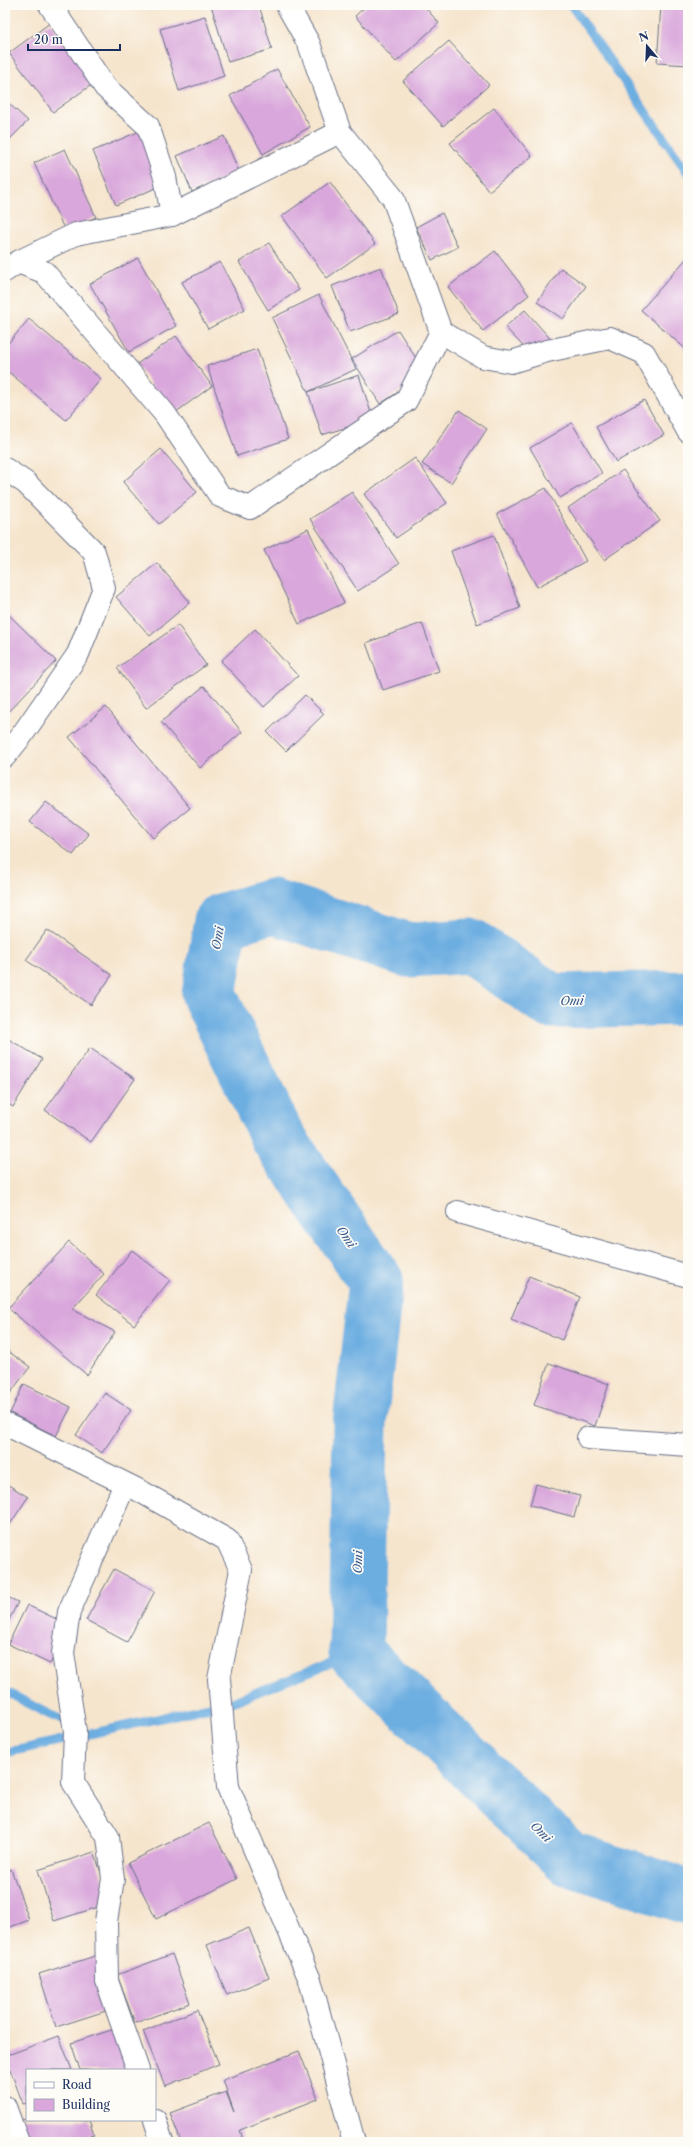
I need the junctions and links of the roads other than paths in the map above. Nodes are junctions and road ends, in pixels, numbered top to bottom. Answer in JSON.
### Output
{"nodes":[{"id":1,"x":50,"y":5,"type":"edge"},
{"id":2,"x":287,"y":5,"type":"edge"},
{"id":3,"x":340,"y":132,"type":"junction"},
{"id":4,"x":172,"y":215,"type":"junction"},
{"id":5,"x":12,"y":266,"type":"edge"},
{"id":6,"x":440,"y":332,"type":"junction"},
{"id":7,"x":688,"y":430,"type":"edge"},
{"id":8,"x":5,"y":469,"type":"edge"},
{"id":9,"x":5,"y":756,"type":"edge"},
{"id":10,"x":458,"y":1212,"type":"dead end"},
{"id":11,"x":688,"y":1276,"type":"edge"},
{"id":12,"x":5,"y":1424,"type":"edge"},
{"id":13,"x":588,"y":1438,"type":"dead end"},
{"id":14,"x":688,"y":1445,"type":"edge"},
{"id":15,"x":125,"y":1484,"type":"junction"},
{"id":16,"x":138,"y":2069,"type":"edge"},
{"id":17,"x":5,"y":2107,"type":"edge"},
{"id":18,"x":155,"y":2121,"type":"edge"},
{"id":19,"x":18,"y":2142,"type":"edge"},
{"id":20,"x":162,"y":2142,"type":"edge"},
{"id":21,"x":354,"y":2142,"type":"edge"}],
"edges":[{"from":1,"to":4,"type":"street"},
{"from":2,"to":3,"type":"street"},
{"from":3,"to":4,"type":"street"},
{"from":3,"to":6,"type":"street"},
{"from":4,"to":5,"type":"street"},
{"from":5,"to":6,"type":"street"},
{"from":6,"to":7,"type":"street"},
{"from":8,"to":9,"type":"street"},
{"from":10,"to":11,"type":"street"},
{"from":12,"to":15,"type":"street"},
{"from":13,"to":14,"type":"street"},
{"from":15,"to":16,"type":"street"},
{"from":15,"to":21,"type":"street"},
{"from":17,"to":19,"type":"street"},
{"from":18,"to":20,"type":"street"}]}
